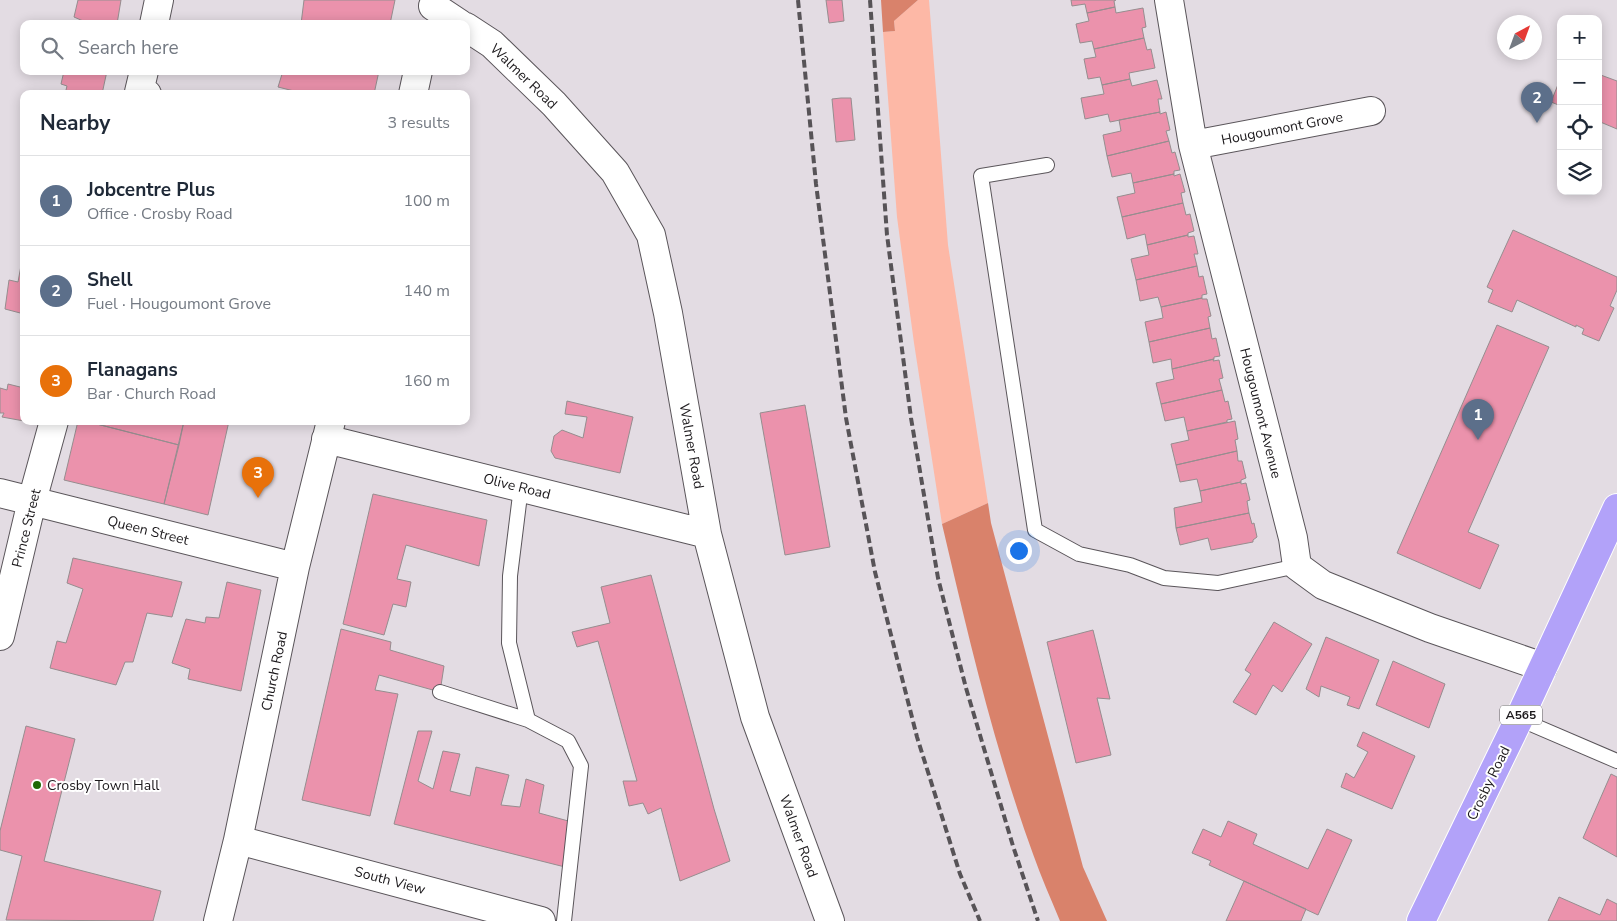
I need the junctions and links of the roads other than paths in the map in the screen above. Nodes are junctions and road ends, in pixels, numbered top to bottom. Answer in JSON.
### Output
{"nodes":[{"id":1,"x":158,"y":0,"type":"edge"},
{"id":2,"x":1169,"y":0,"type":"edge"},
{"id":3,"x":432,"y":10,"type":"edge"},
{"id":4,"x":155,"y":20,"type":"edge"},
{"id":5,"x":452,"y":20,"type":"edge"},
{"id":6,"x":470,"y":30,"type":"edge"},
{"id":7,"x":417,"y":75,"type":"edge"},
{"id":8,"x":414,"y":90,"type":"edge"},
{"id":9,"x":1371,"y":111,"type":"dead end"},
{"id":10,"x":1193,"y":145,"type":"junction"},
{"id":11,"x":1047,"y":165,"type":"dead end"},
{"id":12,"x":53,"y":425,"type":"edge"},
{"id":13,"x":329,"y":430,"type":"edge"},
{"id":14,"x":521,"y":487,"type":"junction"},
{"id":15,"x":0,"y":493,"type":"edge"},
{"id":16,"x":32,"y":501,"type":"junction"},
{"id":17,"x":1617,"y":508,"type":"edge"},
{"id":18,"x":707,"y":534,"type":"junction"},
{"id":19,"x":1297,"y":566,"type":"junction"},
{"id":20,"x":295,"y":567,"type":"junction"},
{"id":21,"x":0,"y":636,"type":"edge"},
{"id":22,"x":1542,"y":667,"type":"junction"},
{"id":23,"x":440,"y":692,"type":"dead end"},
{"id":24,"x":1519,"y":719,"type":"junction"},
{"id":25,"x":528,"y":720,"type":"junction"},
{"id":26,"x":1617,"y":761,"type":"edge"},
{"id":27,"x":238,"y":840,"type":"junction"},
{"id":28,"x":218,"y":921,"type":"edge"},
{"id":29,"x":541,"y":921,"type":"edge"},
{"id":30,"x":564,"y":921,"type":"edge"},
{"id":31,"x":830,"y":921,"type":"edge"},
{"id":32,"x":1422,"y":921,"type":"edge"}],
"edges":[{"from":1,"to":4,"type":"street"},
{"from":2,"to":10,"type":"street","name":"Hougoumont Avenue"},
{"from":3,"to":5,"type":"street"},
{"from":6,"to":18,"type":"street","name":"Walmer Road"},
{"from":7,"to":8,"type":"street"},
{"from":9,"to":10,"type":"street","name":"Hougoumont Grove"},
{"from":10,"to":19,"type":"street","name":"Hougoumont Avenue"},
{"from":11,"to":19,"type":"lane"},
{"from":12,"to":16,"type":"street","name":"Prince Street"},
{"from":13,"to":14,"type":"street","name":"Olive Road"},
{"from":13,"to":20,"type":"street","name":"Church Road"},
{"from":14,"to":18,"type":"street","name":"Olive Road"},
{"from":14,"to":25,"type":"lane"},
{"from":15,"to":16,"type":"street","name":"Queen Street"},
{"from":16,"to":20,"type":"street","name":"Queen Street"},
{"from":16,"to":21,"type":"street","name":"Prince Street"},
{"from":17,"to":22,"type":"highway","name":"Crosby Road","number":"A565"},
{"from":18,"to":31,"type":"street","name":"Walmer Road"},
{"from":19,"to":22,"type":"street"},
{"from":20,"to":27,"type":"street","name":"Church Road"},
{"from":22,"to":24,"type":"highway","name":"Crosby Road","number":"A565"},
{"from":23,"to":25,"type":"lane"},
{"from":24,"to":26,"type":"lane"},
{"from":24,"to":32,"type":"highway","name":"Crosby Road","number":"A565"},
{"from":25,"to":30,"type":"lane"},
{"from":27,"to":28,"type":"street","name":"Church Road"},
{"from":27,"to":29,"type":"street","name":"South View"}]}
